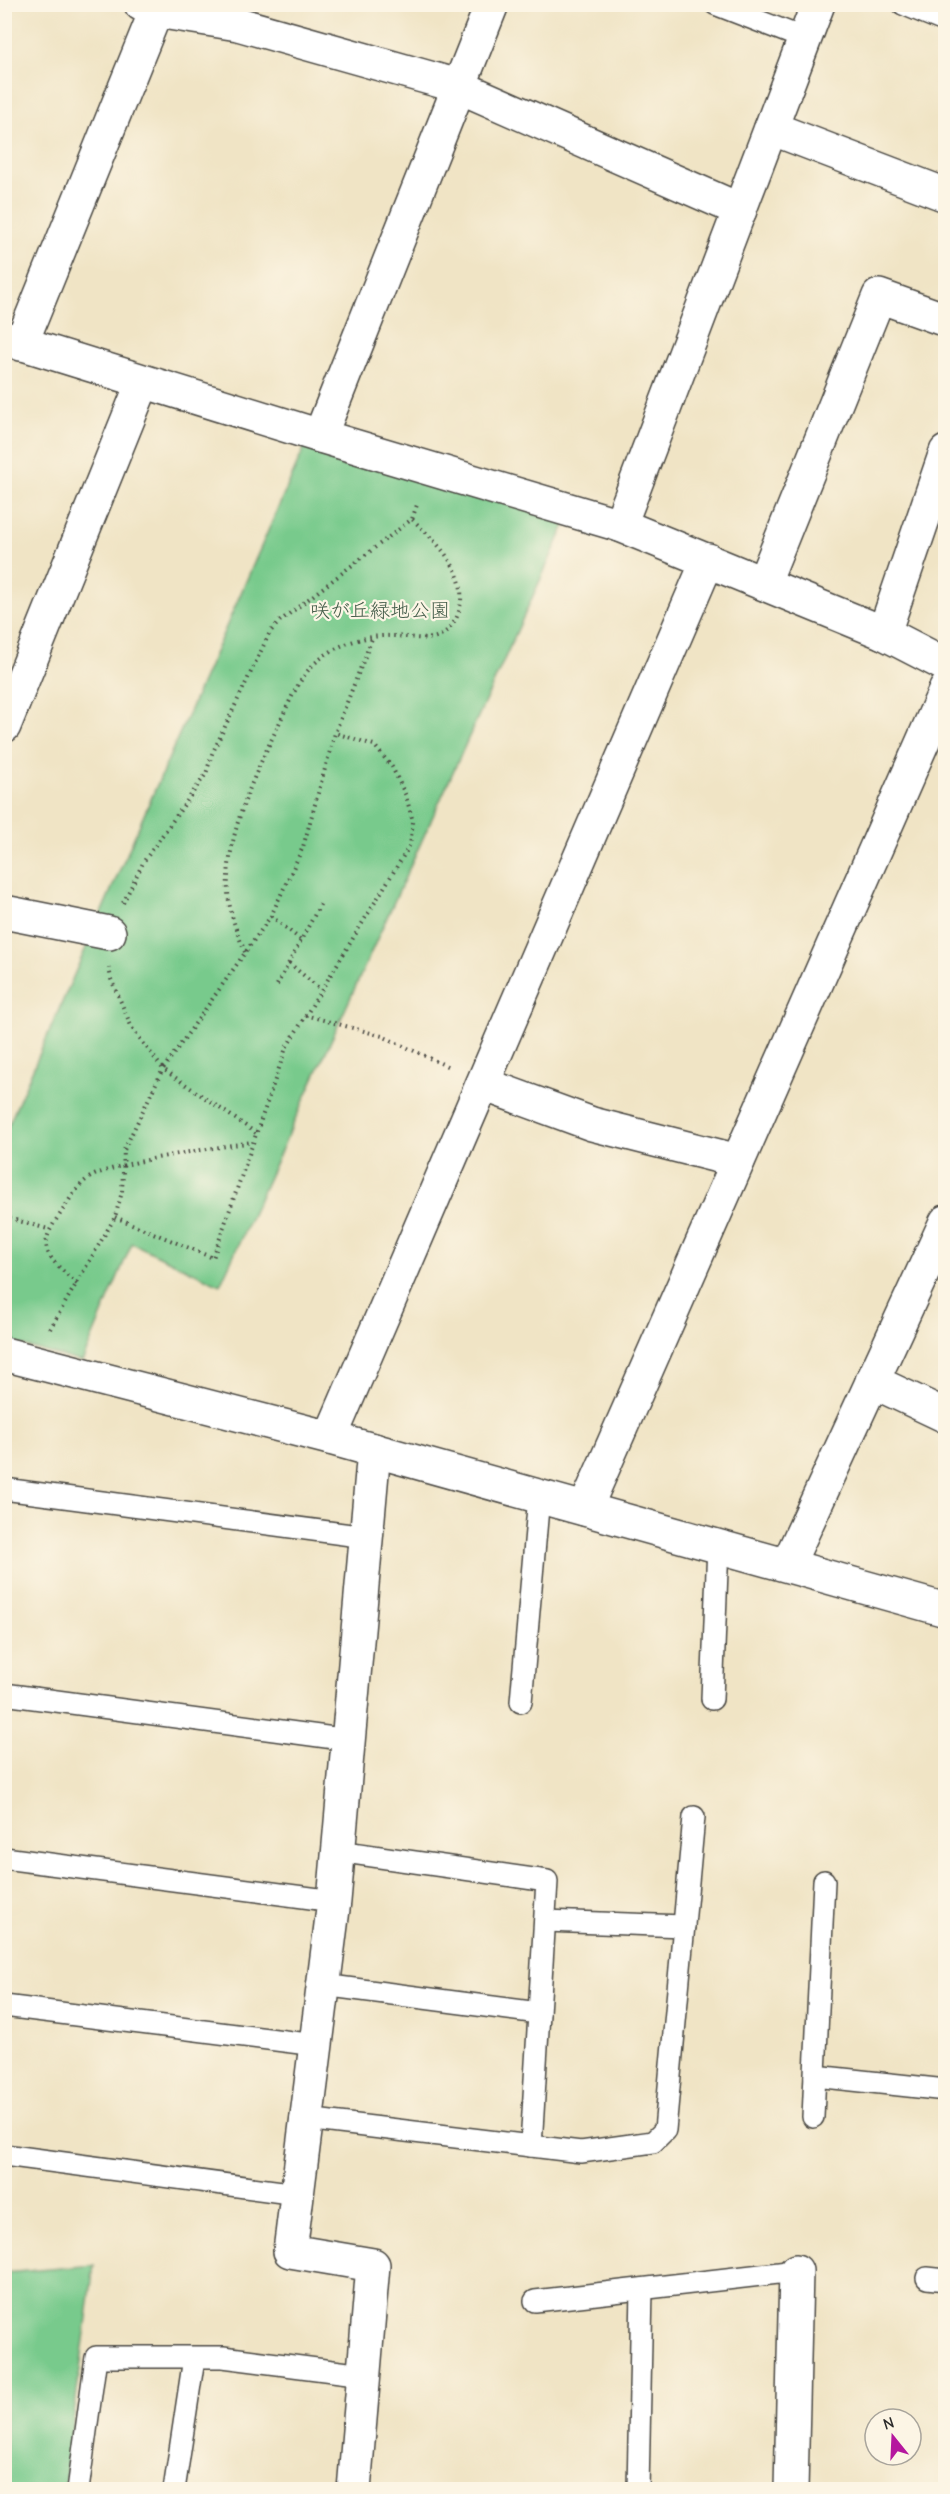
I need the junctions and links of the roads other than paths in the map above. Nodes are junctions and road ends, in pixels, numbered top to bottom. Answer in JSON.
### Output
{"nodes":[{"id":1,"x":492,"y":4,"type":"edge"},
{"id":2,"x":715,"y":4,"type":"edge"},
{"id":3,"x":818,"y":4,"type":"edge"},
{"id":4,"x":903,"y":4,"type":"edge"},
{"id":5,"x":149,"y":8,"type":"edge"},
{"id":6,"x":241,"y":14,"type":"edge"},
{"id":7,"x":939,"y":19,"type":"dead end"},
{"id":8,"x":805,"y":39,"type":"junction"},
{"id":9,"x":458,"y":86,"type":"junction"},
{"id":10,"x":771,"y":128,"type":"junction"},
{"id":11,"x":945,"y":195,"type":"edge"},
{"id":12,"x":740,"y":210,"type":"junction"},
{"id":13,"x":945,"y":320,"type":"edge"},
{"id":14,"x":13,"y":341,"type":"edge"},
{"id":15,"x":143,"y":382,"type":"junction"},
{"id":16,"x":320,"y":436,"type":"junction"},
{"id":17,"x":945,"y":452,"type":"edge"},
{"id":18,"x":620,"y":525,"type":"junction"},
{"id":19,"x":708,"y":560,"type":"junction"},
{"id":20,"x":764,"y":582,"type":"junction"},
{"id":21,"x":884,"y":633,"type":"junction"},
{"id":22,"x":945,"y":665,"type":"edge"},
{"id":23,"x":945,"y":689,"type":"edge"},
{"id":24,"x":4,"y":726,"type":"edge"},
{"id":25,"x":4,"y":912,"type":"edge"},
{"id":26,"x":109,"y":933,"type":"road end"},
{"id":27,"x":483,"y":1084,"type":"junction"},
{"id":28,"x":738,"y":1161,"type":"junction"},
{"id":29,"x":945,"y":1222,"type":"edge"},
{"id":30,"x":18,"y":1357,"type":"edge"},
{"id":31,"x":872,"y":1381,"type":"junction"},
{"id":32,"x":945,"y":1416,"type":"edge"},
{"id":33,"x":330,"y":1438,"type":"junction"},
{"id":34,"x":374,"y":1450,"type":"junction"},
{"id":35,"x":4,"y":1489,"type":"edge"},
{"id":36,"x":539,"y":1496,"type":"junction"},
{"id":37,"x":585,"y":1509,"type":"junction"},
{"id":38,"x":366,"y":1537,"type":"junction"},
{"id":39,"x":718,"y":1545,"type":"junction"},
{"id":40,"x":788,"y":1564,"type":"junction"},
{"id":41,"x":945,"y":1610,"type":"edge"},
{"id":42,"x":4,"y":1694,"type":"edge"},
{"id":43,"x":712,"y":1699,"type":"dead end"},
{"id":44,"x":521,"y":1702,"type":"dead end"},
{"id":45,"x":349,"y":1740,"type":"junction"},
{"id":46,"x":694,"y":1817,"type":"dead end"},
{"id":47,"x":338,"y":1851,"type":"junction"},
{"id":48,"x":4,"y":1858,"type":"edge"},
{"id":49,"x":824,"y":1881,"type":"dead end"},
{"id":50,"x":334,"y":1901,"type":"junction"},
{"id":51,"x":545,"y":1921,"type":"junction"},
{"id":52,"x":684,"y":1926,"type":"junction"},
{"id":53,"x":323,"y":1985,"type":"junction"},
{"id":54,"x":4,"y":2006,"type":"edge"},
{"id":55,"x":539,"y":2013,"type":"junction"},
{"id":56,"x":316,"y":2045,"type":"junction"},
{"id":57,"x":815,"y":2076,"type":"junction"},
{"id":58,"x":945,"y":2090,"type":"edge"},
{"id":59,"x":813,"y":2117,"type":"dead end"},
{"id":60,"x":306,"y":2119,"type":"junction"},
{"id":61,"x":531,"y":2146,"type":"junction"},
{"id":62,"x":4,"y":2156,"type":"edge"},
{"id":63,"x":297,"y":2194,"type":"junction"},
{"id":64,"x":796,"y":2271,"type":"joint"},
{"id":65,"x":642,"y":2289,"type":"junction"},
{"id":66,"x":535,"y":2301,"type":"dead end"},
{"id":67,"x":194,"y":2358,"type":"junction"},
{"id":68,"x":364,"y":2375,"type":"junction"},
{"id":69,"x":78,"y":2490,"type":"edge"},
{"id":70,"x":174,"y":2490,"type":"edge"},
{"id":71,"x":354,"y":2490,"type":"edge"},
{"id":72,"x":638,"y":2490,"type":"edge"},
{"id":73,"x":791,"y":2490,"type":"edge"}],
"edges":[{"from":1,"to":9,"type":"street"},
{"from":2,"to":8,"type":"lane"},
{"from":3,"to":8,"type":"street"},
{"from":4,"to":7,"type":"lane"},
{"from":5,"to":6,"type":"street"},
{"from":5,"to":14,"type":"street"},
{"from":6,"to":9,"type":"street"},
{"from":8,"to":10,"type":"street"},
{"from":9,"to":12,"type":"street"},
{"from":9,"to":16,"type":"street"},
{"from":10,"to":11,"type":"street"},
{"from":10,"to":12,"type":"street"},
{"from":12,"to":18,"type":"street"},
{"from":13,"to":20,"type":"street"},
{"from":14,"to":15,"type":"street"},
{"from":15,"to":16,"type":"street"},
{"from":15,"to":24,"type":"street"},
{"from":16,"to":18,"type":"street"},
{"from":17,"to":21,"type":"street"},
{"from":18,"to":19,"type":"street"},
{"from":19,"to":20,"type":"street"},
{"from":19,"to":27,"type":"street"},
{"from":20,"to":21,"type":"street"},
{"from":21,"to":22,"type":"street"},
{"from":23,"to":28,"type":"street"},
{"from":25,"to":26,"type":"street"},
{"from":27,"to":28,"type":"street"},
{"from":27,"to":33,"type":"street"},
{"from":28,"to":37,"type":"street"},
{"from":29,"to":31,"type":"street"},
{"from":30,"to":33,"type":"street"},
{"from":31,"to":32,"type":"street"},
{"from":31,"to":40,"type":"street"},
{"from":33,"to":34,"type":"street"},
{"from":34,"to":36,"type":"street"},
{"from":34,"to":38,"type":"street"},
{"from":35,"to":38,"type":"lane"},
{"from":36,"to":37,"type":"street"},
{"from":36,"to":44,"type":"lane"},
{"from":37,"to":39,"type":"street"},
{"from":38,"to":45,"type":"street"},
{"from":39,"to":40,"type":"street"},
{"from":39,"to":43,"type":"lane"},
{"from":40,"to":41,"type":"street"},
{"from":42,"to":45,"type":"lane"},
{"from":45,"to":47,"type":"street"},
{"from":46,"to":52,"type":"lane"},
{"from":47,"to":50,"type":"street"},
{"from":47,"to":51,"type":"lane"},
{"from":48,"to":50,"type":"lane"},
{"from":49,"to":57,"type":"lane"},
{"from":50,"to":53,"type":"street"},
{"from":51,"to":52,"type":"lane"},
{"from":51,"to":55,"type":"lane"},
{"from":52,"to":61,"type":"lane"},
{"from":53,"to":55,"type":"lane"},
{"from":53,"to":56,"type":"street"},
{"from":54,"to":56,"type":"lane"},
{"from":55,"to":61,"type":"lane"},
{"from":56,"to":60,"type":"street"},
{"from":57,"to":58,"type":"lane"},
{"from":57,"to":59,"type":"lane"},
{"from":60,"to":61,"type":"lane"},
{"from":60,"to":63,"type":"street"},
{"from":62,"to":63,"type":"lane"},
{"from":63,"to":68,"type":"street"},
{"from":64,"to":65,"type":"lane"},
{"from":64,"to":73,"type":"street"},
{"from":65,"to":66,"type":"lane"},
{"from":65,"to":72,"type":"lane"},
{"from":67,"to":68,"type":"lane"},
{"from":67,"to":69,"type":"lane"},
{"from":67,"to":70,"type":"lane"},
{"from":68,"to":71,"type":"street"}]}
